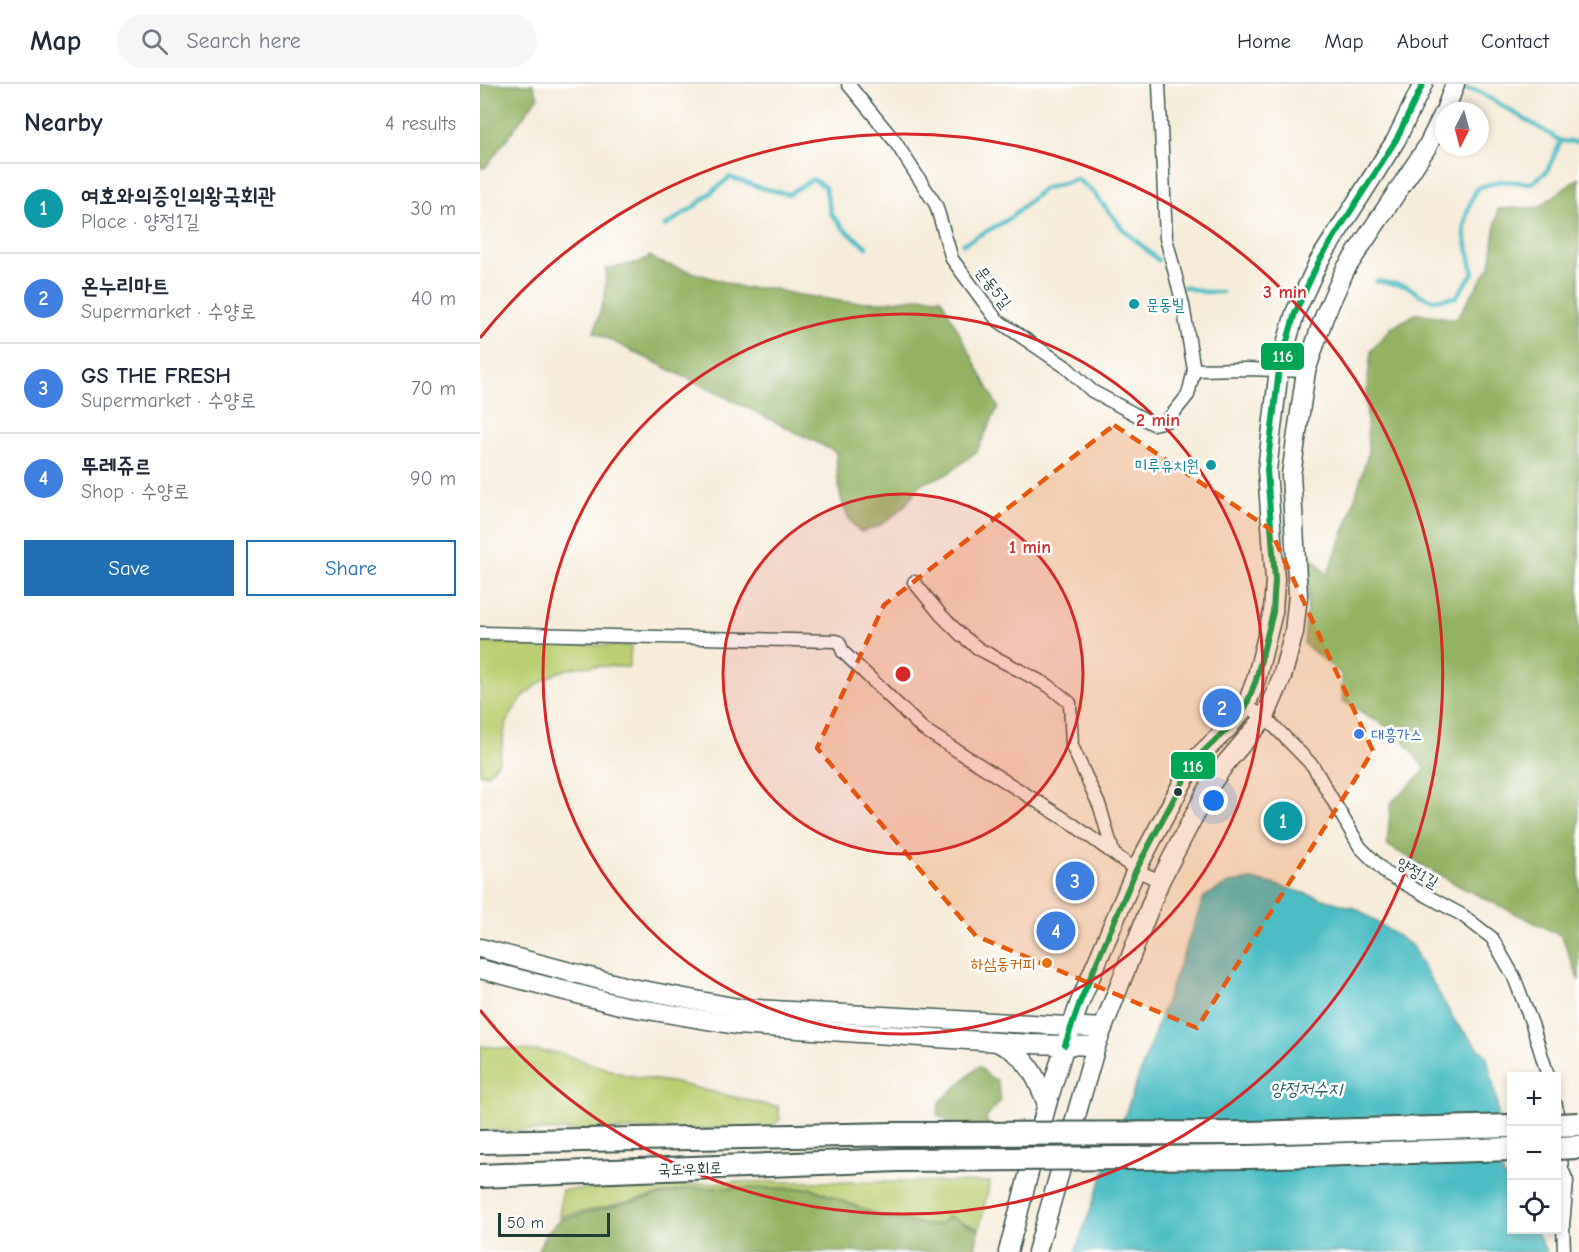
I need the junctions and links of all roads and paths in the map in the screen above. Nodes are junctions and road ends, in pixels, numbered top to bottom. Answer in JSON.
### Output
{"nodes":[{"id":1,"x":848,"y":84,"type":"edge"},
{"id":2,"x":1159,"y":84,"type":"edge"},
{"id":3,"x":1423,"y":84,"type":"edge"},
{"id":4,"x":1455,"y":84,"type":"edge"},
{"id":5,"x":1448,"y":102,"type":"edge"},
{"id":6,"x":1435,"y":130,"type":"edge"},
{"id":7,"x":1279,"y":369,"type":"junction"},
{"id":8,"x":1194,"y":370,"type":"junction"},
{"id":9,"x":1306,"y":371,"type":"junction"},
{"id":10,"x":914,"y":582,"type":"dead end"},
{"id":11,"x":480,"y":633,"type":"edge"},
{"id":12,"x":1246,"y":706,"type":"junction"},
{"id":13,"x":1265,"y":717,"type":"junction"},
{"id":14,"x":1113,"y":852,"type":"junction"},
{"id":15,"x":1136,"y":870,"type":"junction"},
{"id":16,"x":1160,"y":881,"type":"junction"},
{"id":17,"x":480,"y":948,"type":"edge"},
{"id":18,"x":480,"y":969,"type":"edge"},
{"id":19,"x":1080,"y":1002,"type":"junction"},
{"id":20,"x":1048,"y":1026,"type":"junction"},
{"id":21,"x":1071,"y":1026,"type":"junction"},
{"id":22,"x":1102,"y":1028,"type":"junction"},
{"id":23,"x":998,"y":1042,"type":"junction"},
{"id":24,"x":1065,"y":1045,"type":"junction"},
{"id":25,"x":1096,"y":1046,"type":"junction"},
{"id":26,"x":1546,"y":1072,"type":"edge"},
{"id":27,"x":1047,"y":1104,"type":"junction"},
{"id":28,"x":1579,"y":1124,"type":"edge"},
{"id":29,"x":1561,"y":1125,"type":"edge"},
{"id":30,"x":1507,"y":1126,"type":"edge"},
{"id":31,"x":1559,"y":1126,"type":"edge"},
{"id":32,"x":480,"y":1142,"type":"edge"},
{"id":33,"x":1579,"y":1147,"type":"edge"},
{"id":34,"x":1561,"y":1148,"type":"edge"},
{"id":35,"x":1507,"y":1149,"type":"edge"},
{"id":36,"x":480,"y":1176,"type":"edge"},
{"id":37,"x":1008,"y":1252,"type":"edge"},
{"id":38,"x":1037,"y":1252,"type":"edge"},
{"id":39,"x":1564,"y":1252,"type":"edge"}],
"edges":[{"from":1,"to":8,"type":"street","name":"문동5길"},
{"from":2,"to":8,"type":"street"},
{"from":3,"to":7,"type":"street"},
{"from":4,"to":5,"type":"street"},
{"from":6,"to":9,"type":"street"},
{"from":7,"to":8,"type":"street"},
{"from":7,"to":9,"type":"street"},
{"from":7,"to":12,"type":"street"},
{"from":9,"to":13,"type":"street"},
{"from":10,"to":14,"type":"street"},
{"from":11,"to":14,"type":"street"},
{"from":12,"to":13,"type":"street","name":"양정1길"},
{"from":12,"to":15,"type":"street"},
{"from":13,"to":16,"type":"street"},
{"from":13,"to":26,"type":"street","name":"양정1길"},
{"from":14,"to":15,"type":"street"},
{"from":15,"to":16,"type":"street"},
{"from":15,"to":19,"type":"street"},
{"from":16,"to":22,"type":"street"},
{"from":17,"to":20,"type":"street"},
{"from":18,"to":23,"type":"street"},
{"from":19,"to":20,"type":"street"},
{"from":19,"to":21,"type":"street"},
{"from":20,"to":21,"type":"street"},
{"from":21,"to":22,"type":"street"},
{"from":21,"to":24,"type":"street"},
{"from":22,"to":25,"type":"street"},
{"from":23,"to":24,"type":"street"},
{"from":23,"to":27,"type":"street"},
{"from":24,"to":25,"type":"street"},
{"from":24,"to":27,"type":"street"},
{"from":25,"to":38,"type":"street"},
{"from":27,"to":37,"type":"street"},
{"from":28,"to":29,"type":"highway","bridge":true},
{"from":30,"to":32,"type":"highway","name":"국도우회로","bridge":true},
{"from":31,"to":39,"type":"street"},
{"from":33,"to":34,"type":"highway","bridge":true},
{"from":35,"to":36,"type":"highway","name":"국도우회로","bridge":true}]}
